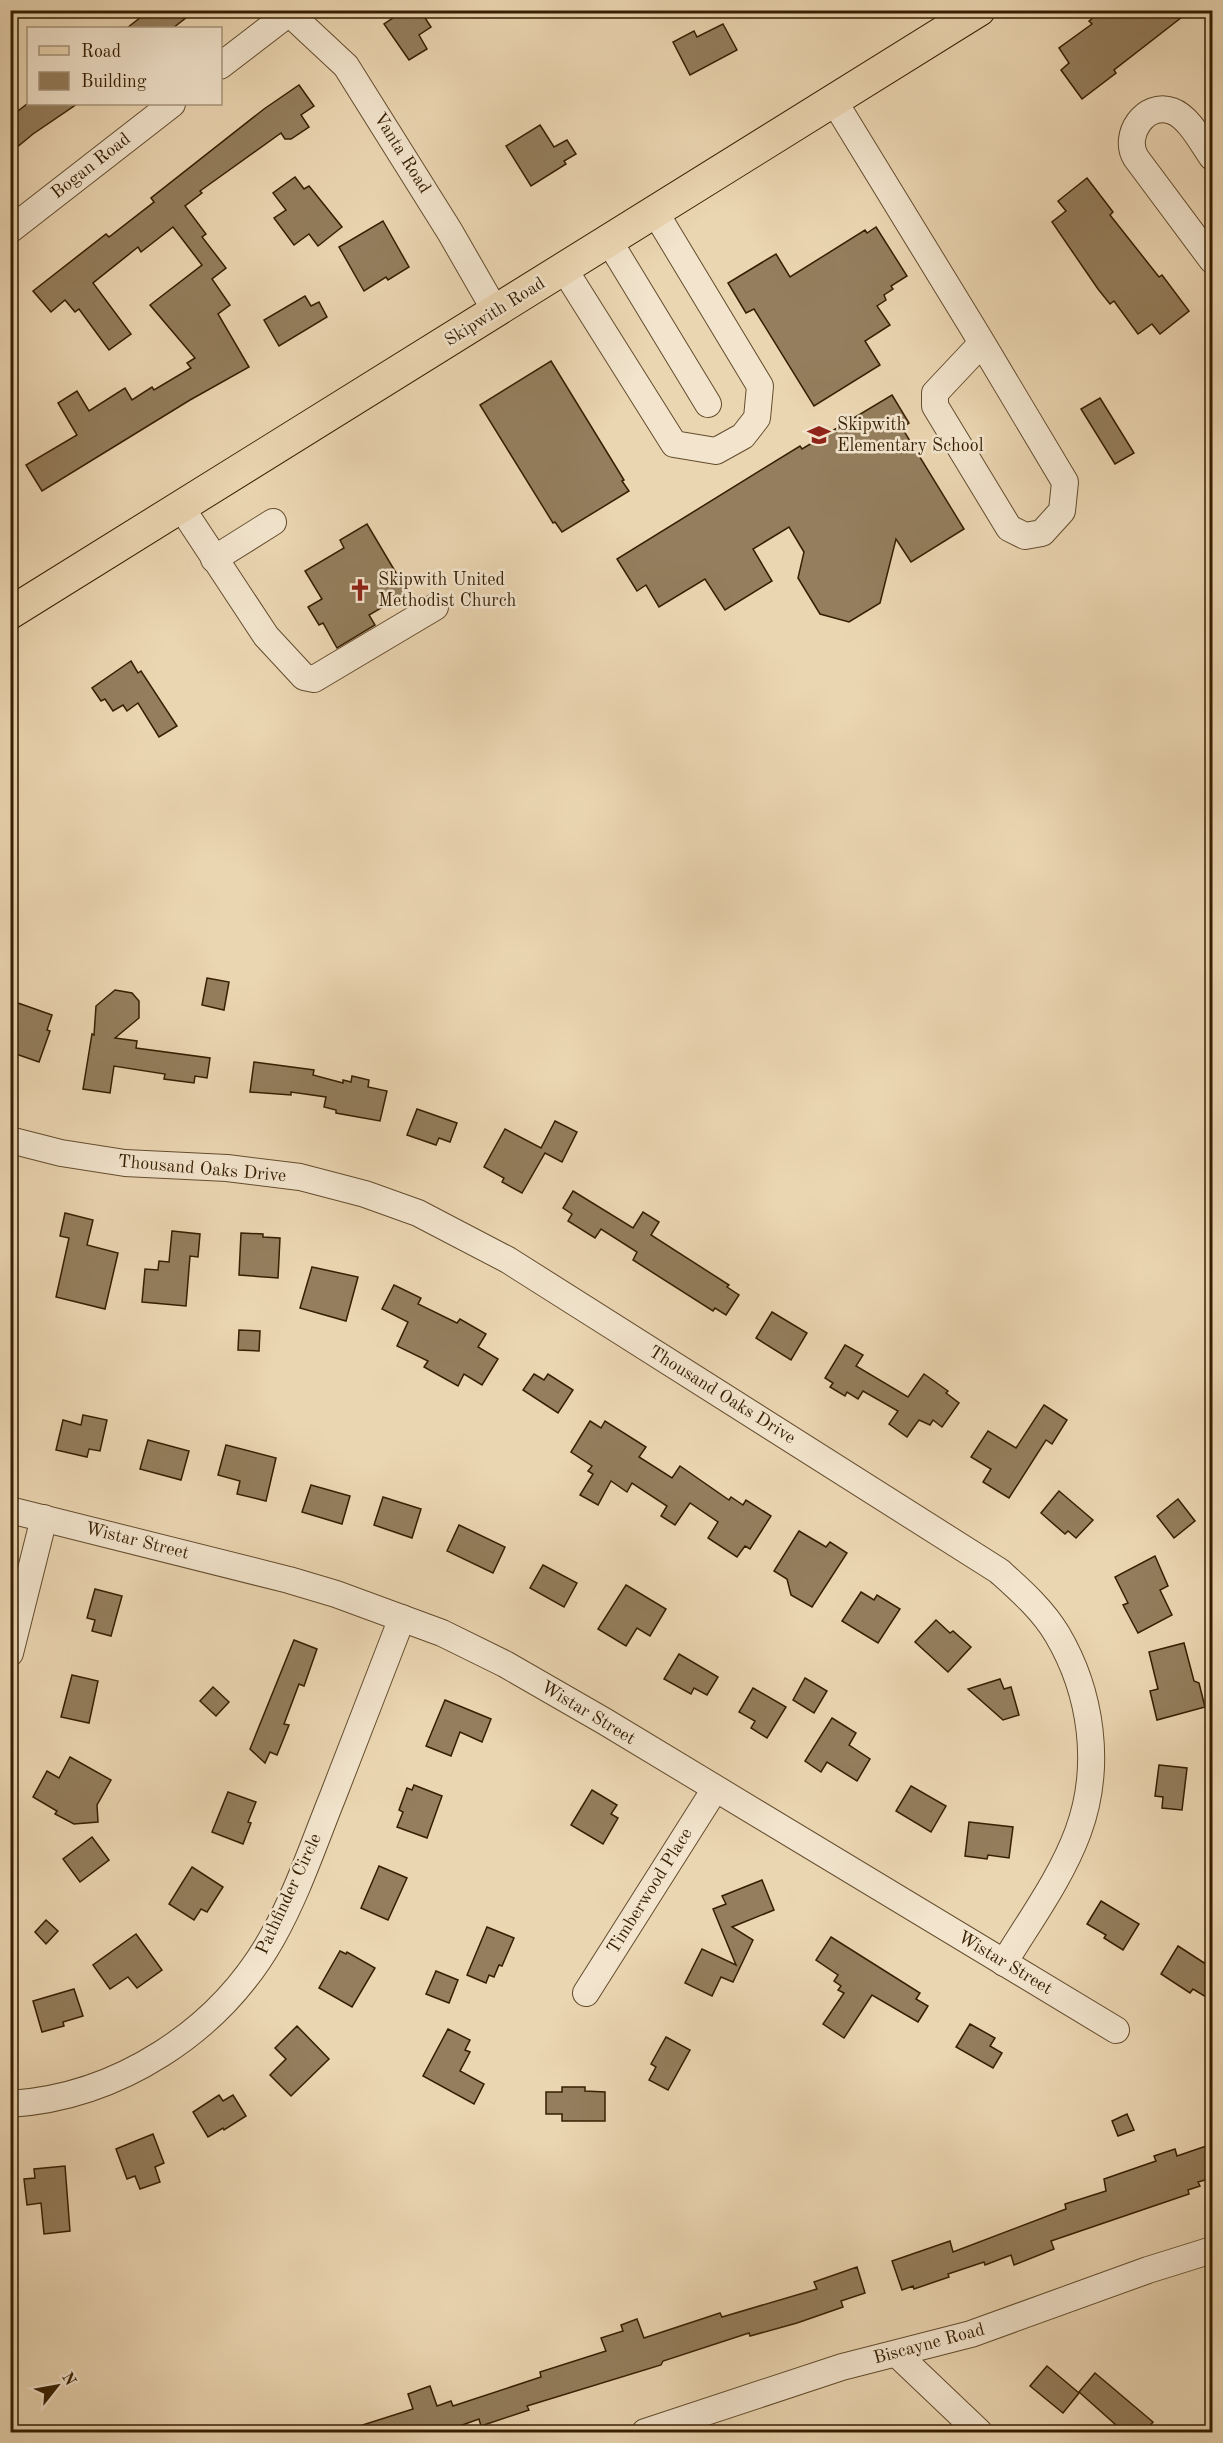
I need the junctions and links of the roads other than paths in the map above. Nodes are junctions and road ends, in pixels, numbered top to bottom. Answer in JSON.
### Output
{"nodes":[{"id":1,"x":979,"y":10,"type":"edge"},
{"id":2,"x":289,"y":11,"type":"edge"},
{"id":3,"x":222,"y":64,"type":"edge"},
{"id":4,"x":834,"y":101,"type":"junction"},
{"id":5,"x":171,"y":105,"type":"edge"},
{"id":6,"x":1212,"y":157,"type":"edge"},
{"id":7,"x":655,"y":212,"type":"junction"},
{"id":8,"x":10,"y":230,"type":"edge"},
{"id":9,"x":609,"y":241,"type":"junction"},
{"id":10,"x":1212,"y":260,"type":"edge"},
{"id":11,"x":564,"y":269,"type":"junction"},
{"id":12,"x":496,"y":312,"type":"junction"},
{"id":13,"x":982,"y":343,"type":"junction"},
{"id":14,"x":708,"y":404,"type":"dead end"},
{"id":15,"x":181,"y":507,"type":"junction"},
{"id":16,"x":273,"y":522,"type":"dead end"},
{"id":17,"x":214,"y":559,"type":"junction"},
{"id":18,"x":435,"y":607,"type":"dead end"},
{"id":19,"x":10,"y":613,"type":"edge"},
{"id":20,"x":10,"y":1140,"type":"edge"},
{"id":21,"x":10,"y":1510,"type":"edge"},
{"id":22,"x":44,"y":1518,"type":"junction"},
{"id":23,"x":402,"y":1618,"type":"junction"},
{"id":24,"x":10,"y":1653,"type":"edge"},
{"id":25,"x":715,"y":1789,"type":"junction"},
{"id":26,"x":1004,"y":1962,"type":"junction"},
{"id":27,"x":586,"y":1993,"type":"dead end"},
{"id":28,"x":1116,"y":2030,"type":"dead end"},
{"id":29,"x":10,"y":2104,"type":"edge"},
{"id":30,"x":1212,"y":2250,"type":"edge"},
{"id":31,"x":897,"y":2354,"type":"junction"},
{"id":32,"x":645,"y":2433,"type":"edge"},
{"id":33,"x":979,"y":2433,"type":"edge"}],
"edges":[{"from":1,"to":4,"type":"main road","name":"Skipwith Road"},
{"from":2,"to":3,"type":"street"},
{"from":2,"to":12,"type":"street","name":"Vanta Road"},
{"from":4,"to":7,"type":"main road","name":"Skipwith Road"},
{"from":4,"to":13,"type":"street"},
{"from":5,"to":8,"type":"street","name":"Bogan Road"},
{"from":6,"to":10,"type":"street"},
{"from":7,"to":9,"type":"main road","name":"Skipwith Road"},
{"from":7,"to":11,"type":"street"},
{"from":9,"to":11,"type":"main road","name":"Skipwith Road"},
{"from":9,"to":14,"type":"street"},
{"from":11,"to":12,"type":"main road","name":"Skipwith Road"},
{"from":12,"to":15,"type":"main road","name":"Skipwith Road"},
{"from":13,"to":13,"type":"street"},
{"from":15,"to":17,"type":"street"},
{"from":15,"to":19,"type":"main road","name":"Skipwith Road"},
{"from":16,"to":17,"type":"street"},
{"from":17,"to":18,"type":"street"},
{"from":20,"to":26,"type":"street","name":"Thousand Oaks Drive"},
{"from":21,"to":22,"type":"street","name":"Wistar Street"},
{"from":22,"to":23,"type":"street","name":"Wistar Street"},
{"from":22,"to":24,"type":"street"},
{"from":23,"to":25,"type":"street","name":"Wistar Street"},
{"from":23,"to":29,"type":"street","name":"Pathfinder Circle"},
{"from":25,"to":26,"type":"street","name":"Wistar Street"},
{"from":25,"to":27,"type":"street","name":"Timberwood Place"},
{"from":26,"to":28,"type":"street","name":"Wistar Street"},
{"from":30,"to":31,"type":"street","name":"Biscayne Road"},
{"from":31,"to":32,"type":"street","name":"Biscayne Road"},
{"from":31,"to":33,"type":"street"}]}
